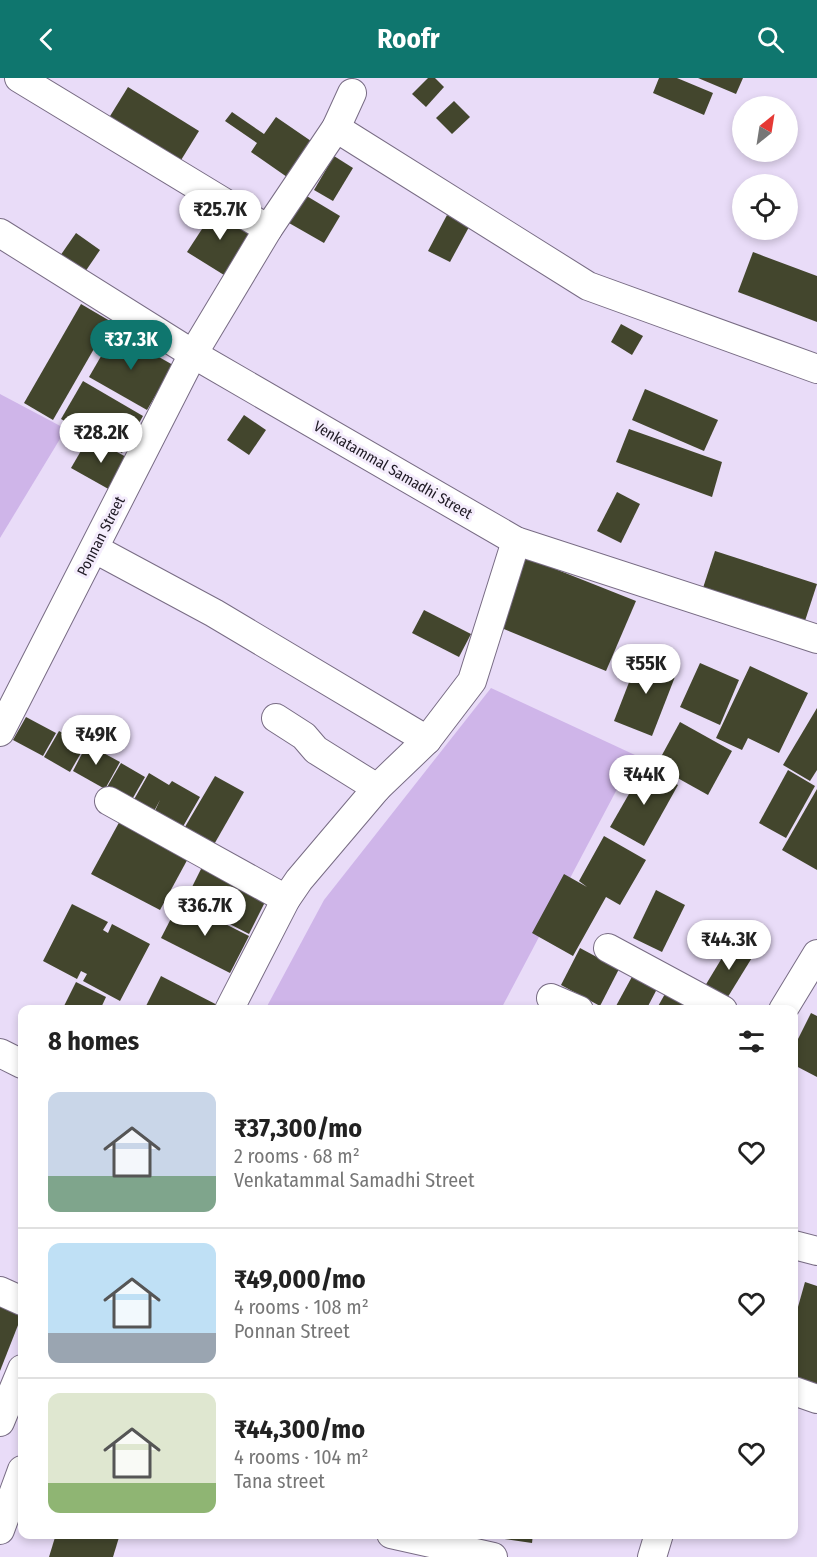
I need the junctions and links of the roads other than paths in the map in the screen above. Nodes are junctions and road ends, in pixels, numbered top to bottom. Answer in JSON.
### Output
{"nodes":[{"id":1,"x":19,"y":78,"type":"edge"},
{"id":2,"x":352,"y":93,"type":"dead end"},
{"id":3,"x":336,"y":129,"type":"junction"},
{"id":4,"x":268,"y":229,"type":"junction"},
{"id":5,"x":0,"y":233,"type":"edge"},
{"id":6,"x":193,"y":354,"type":"junction"},
{"id":7,"x":817,"y":369,"type":"edge"},
{"id":8,"x":516,"y":541,"type":"junction"},
{"id":9,"x":95,"y":549,"type":"junction"},
{"id":10,"x":817,"y":639,"type":"edge"},
{"id":11,"x":276,"y":718,"type":"dead end"},
{"id":12,"x":0,"y":732,"type":"edge"},
{"id":13,"x":427,"y":740,"type":"junction"},
{"id":14,"x":377,"y":788,"type":"junction"},
{"id":15,"x":109,"y":801,"type":"dead end"},
{"id":16,"x":286,"y":899,"type":"junction"},
{"id":17,"x":608,"y":948,"type":"dead end"},
{"id":18,"x":817,"y":954,"type":"edge"},
{"id":19,"x":551,"y":998,"type":"dead end"},
{"id":20,"x":232,"y":1005,"type":"edge"},
{"id":21,"x":567,"y":1005,"type":"edge"},
{"id":22,"x":714,"y":1005,"type":"edge"},
{"id":23,"x":786,"y":1005,"type":"edge"},
{"id":24,"x":0,"y":1053,"type":"edge"},
{"id":25,"x":18,"y":1062,"type":"edge"},
{"id":26,"x":798,"y":1246,"type":"edge"},
{"id":27,"x":817,"y":1251,"type":"edge"},
{"id":28,"x":0,"y":1291,"type":"edge"},
{"id":29,"x":18,"y":1299,"type":"edge"},
{"id":30,"x":18,"y":1379,"type":"edge"},
{"id":31,"x":798,"y":1392,"type":"edge"},
{"id":32,"x":817,"y":1399,"type":"edge"},
{"id":33,"x":0,"y":1422,"type":"edge"},
{"id":34,"x":18,"y":1480,"type":"edge"},
{"id":35,"x":1,"y":1524,"type":"edge"},
{"id":36,"x":413,"y":1539,"type":"edge"},
{"id":37,"x":657,"y":1539,"type":"edge"},
{"id":38,"x":493,"y":1557,"type":"edge"},
{"id":39,"x":652,"y":1557,"type":"edge"}],
"edges":[{"from":1,"to":4,"type":"street"},
{"from":2,"to":3,"type":"street","name":"Ponnan Street"},
{"from":3,"to":4,"type":"street","name":"Ponnan Street"},
{"from":3,"to":7,"type":"street"},
{"from":4,"to":6,"type":"street","name":"Ponnan Street"},
{"from":5,"to":6,"type":"street","name":"Venkatammal Samadhi Street"},
{"from":6,"to":8,"type":"street","name":"Venkatammal Samadhi Street"},
{"from":6,"to":9,"type":"street","name":"Ponnan Street"},
{"from":8,"to":10,"type":"street","name":"Venkatammal Samadhi Street"},
{"from":8,"to":13,"type":"street"},
{"from":9,"to":12,"type":"street","name":"Ponnan Street"},
{"from":9,"to":13,"type":"street"},
{"from":11,"to":14,"type":"street"},
{"from":13,"to":14,"type":"street"},
{"from":14,"to":16,"type":"street"},
{"from":15,"to":16,"type":"street"},
{"from":16,"to":20,"type":"street"},
{"from":17,"to":22,"type":"street"},
{"from":18,"to":23,"type":"street"},
{"from":19,"to":21,"type":"street"},
{"from":24,"to":25,"type":"street"},
{"from":26,"to":27,"type":"street"},
{"from":28,"to":29,"type":"street"},
{"from":30,"to":33,"type":"street"},
{"from":31,"to":32,"type":"street"},
{"from":34,"to":35,"type":"street"},
{"from":36,"to":38,"type":"street"},
{"from":37,"to":39,"type":"street"}]}
